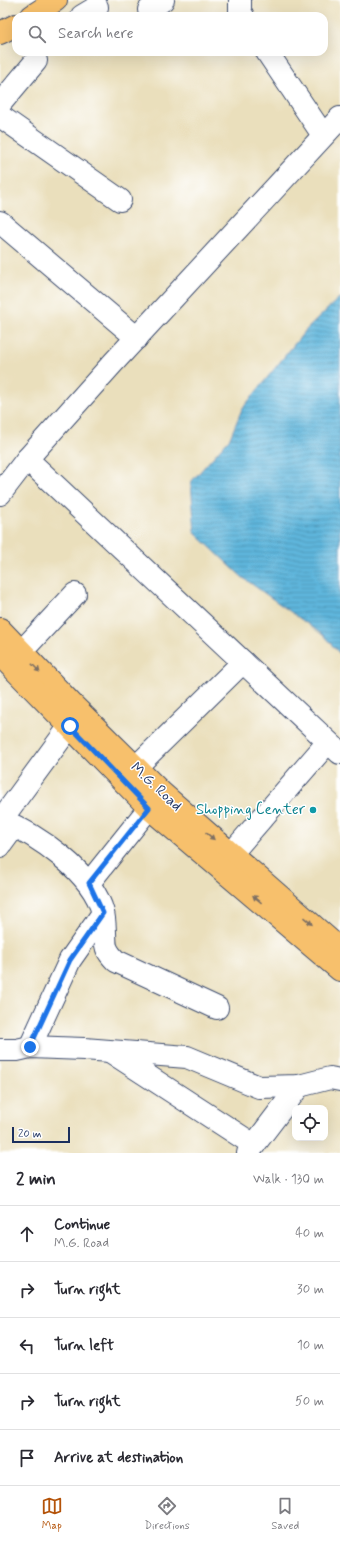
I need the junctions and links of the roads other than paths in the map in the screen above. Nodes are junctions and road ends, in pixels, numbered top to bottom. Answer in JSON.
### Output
{"nodes":[{"id":1,"x":56,"y":0,"type":"edge"},
{"id":2,"x":240,"y":0,"type":"edge"},
{"id":3,"x":38,"y":12,"type":"edge"},
{"id":4,"x":240,"y":12,"type":"edge"},
{"id":5,"x":12,"y":27,"type":"edge"},
{"id":6,"x":0,"y":34,"type":"edge"},
{"id":7,"x":270,"y":56,"type":"edge"},
{"id":8,"x":36,"y":61,"type":"dead end"},
{"id":9,"x":0,"y":104,"type":"edge"},
{"id":10,"x":0,"y":116,"type":"edge"},
{"id":11,"x":340,"y":118,"type":"edge"},
{"id":12,"x":323,"y":135,"type":"junction"},
{"id":13,"x":120,"y":200,"type":"dead end"},
{"id":14,"x":0,"y":222,"type":"edge"},
{"id":15,"x":137,"y":338,"type":"junction"},
{"id":16,"x":27,"y":459,"type":"junction"},
{"id":17,"x":0,"y":494,"type":"edge"},
{"id":18,"x":75,"y":594,"type":"dead end"},
{"id":19,"x":0,"y":629,"type":"edge"},
{"id":20,"x":21,"y":652,"type":"junction"},
{"id":21,"x":0,"y":655,"type":"edge"},
{"id":22,"x":243,"y":662,"type":"junction"},
{"id":23,"x":70,"y":726,"type":"junction"},
{"id":24,"x":334,"y":748,"type":"edge"},
{"id":25,"x":135,"y":768,"type":"junction"},
{"id":26,"x":149,"y":808,"type":"junction"},
{"id":27,"x":5,"y":822,"type":"edge"},
{"id":28,"x":0,"y":846,"type":"edge"},
{"id":29,"x":231,"y":854,"type":"junction"},
{"id":30,"x":89,"y":883,"type":"junction"},
{"id":31,"x":103,"y":913,"type":"junction"},
{"id":32,"x":340,"y":949,"type":"edge"},
{"id":33,"x":340,"y":970,"type":"edge"},
{"id":34,"x":217,"y":1008,"type":"dead end"},
{"id":35,"x":30,"y":1047,"type":"junction"},
{"id":36,"x":0,"y":1050,"type":"edge"},
{"id":37,"x":110,"y":1051,"type":"junction"},
{"id":38,"x":340,"y":1080,"type":"edge"},
{"id":39,"x":299,"y":1086,"type":"junction"},
{"id":40,"x":251,"y":1149,"type":"edge"}],
"edges":[{"from":1,"to":3,"type":"main road"},
{"from":2,"to":4,"type":"street"},
{"from":5,"to":6,"type":"main road"},
{"from":7,"to":12,"type":"street"},
{"from":8,"to":9,"type":"street"},
{"from":10,"to":13,"type":"street"},
{"from":11,"to":12,"type":"street"},
{"from":12,"to":15,"type":"street"},
{"from":14,"to":15,"type":"street"},
{"from":15,"to":16,"type":"street"},
{"from":16,"to":17,"type":"street"},
{"from":16,"to":22,"type":"street"},
{"from":18,"to":20,"type":"street"},
{"from":19,"to":20,"type":"main road","name":"M.G. Road"},
{"from":20,"to":25,"type":"main road","name":"M.G. Road","one_way":true},
{"from":21,"to":23,"type":"main road","name":"M.G. Road"},
{"from":22,"to":24,"type":"street"},
{"from":22,"to":25,"type":"street"},
{"from":23,"to":26,"type":"main road","name":"M.G. Road"},
{"from":23,"to":27,"type":"street"},
{"from":24,"to":29,"type":"street"},
{"from":25,"to":29,"type":"main road","name":"M.G. Road","one_way":true},
{"from":26,"to":30,"type":"street"},
{"from":33,"to":26,"type":"main road","name":"M.G. Road","one_way":true},
{"from":27,"to":28,"type":"street"},
{"from":27,"to":30,"type":"street"},
{"from":29,"to":32,"type":"main road","name":"M.G. Road","one_way":true},
{"from":30,"to":31,"type":"street"},
{"from":31,"to":34,"type":"street"},
{"from":31,"to":35,"type":"street"},
{"from":35,"to":36,"type":"street"},
{"from":35,"to":37,"type":"street"},
{"from":37,"to":39,"type":"street"},
{"from":37,"to":40,"type":"street"},
{"from":38,"to":39,"type":"street"},
{"from":39,"to":40,"type":"street"}]}
